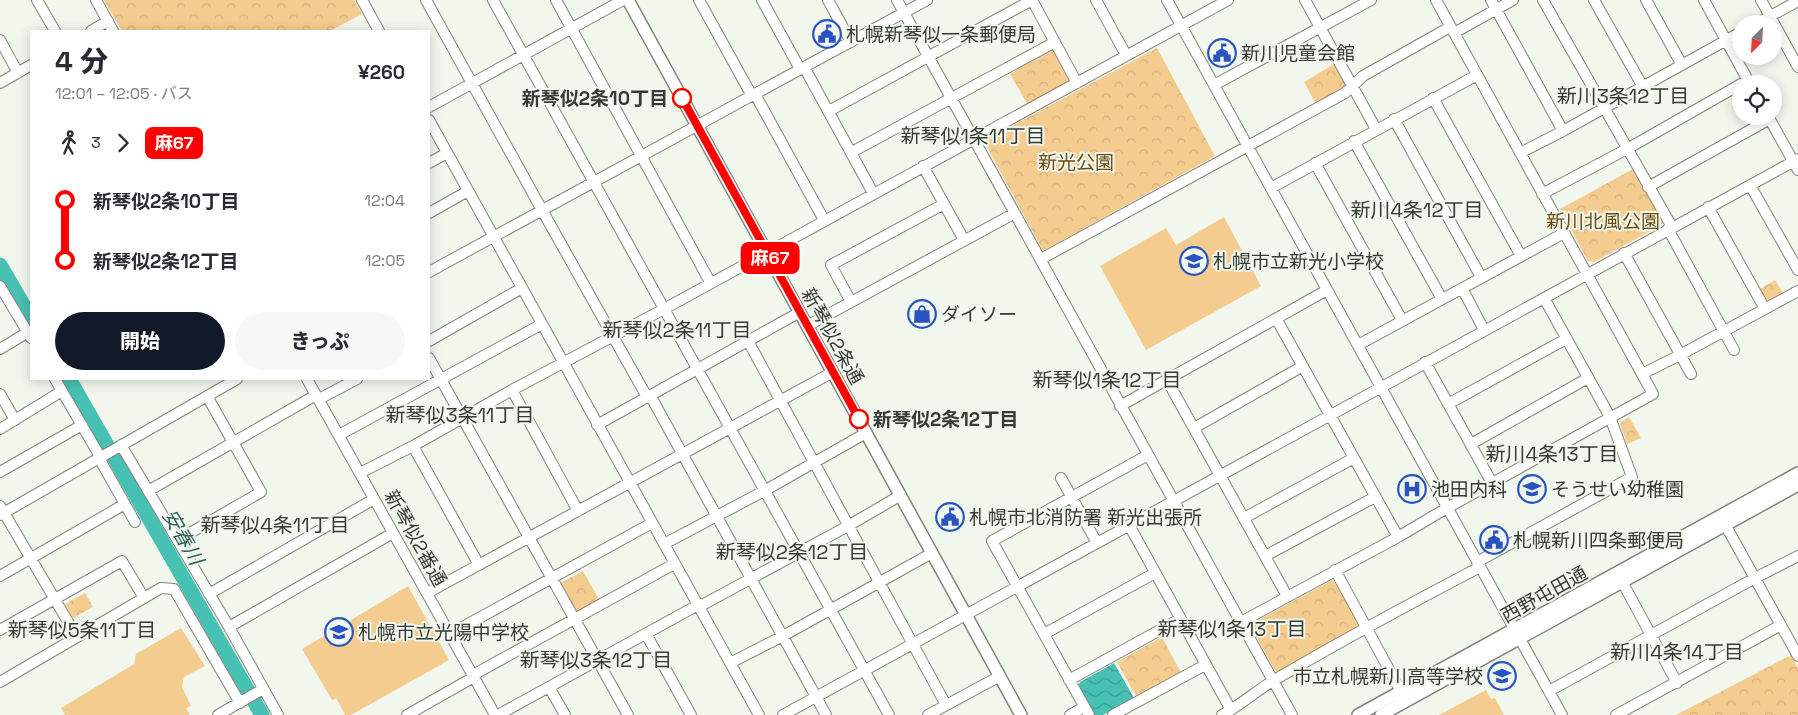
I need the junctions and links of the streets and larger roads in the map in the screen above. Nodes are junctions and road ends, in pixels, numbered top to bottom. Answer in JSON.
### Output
{"nodes":[{"id":1,"x":37,"y":0,"type":"edge"},
{"id":2,"x":96,"y":0,"type":"edge"},
{"id":3,"x":362,"y":0,"type":"edge"},
{"id":4,"x":426,"y":0,"type":"edge"},
{"id":5,"x":493,"y":0,"type":"edge"},
{"id":6,"x":556,"y":0,"type":"edge"},
{"id":7,"x":623,"y":0,"type":"edge"},
{"id":8,"x":628,"y":0,"type":"edge"},
{"id":9,"x":699,"y":0,"type":"edge"},
{"id":10,"x":762,"y":0,"type":"edge"},
{"id":11,"x":828,"y":0,"type":"edge"},
{"id":12,"x":897,"y":0,"type":"edge"},
{"id":13,"x":927,"y":0,"type":"edge"},
{"id":14,"x":1032,"y":0,"type":"edge"},
{"id":15,"x":1096,"y":0,"type":"edge"},
{"id":16,"x":1167,"y":0,"type":"edge"},
{"id":17,"x":1228,"y":0,"type":"edge"},
{"id":18,"x":1305,"y":0,"type":"edge"},
{"id":19,"x":1371,"y":0,"type":"edge"},
{"id":20,"x":1436,"y":0,"type":"edge"},
{"id":21,"x":1513,"y":0,"type":"edge"},
{"id":22,"x":1543,"y":0,"type":"edge"},
{"id":23,"x":1594,"y":0,"type":"edge"},
{"id":24,"x":1646,"y":0,"type":"edge"},
{"id":25,"x":1704,"y":0,"type":"edge"},
{"id":26,"x":1761,"y":0,"type":"edge"},
{"id":27,"x":1798,"y":1,"type":"edge"},
{"id":28,"x":1494,"y":4,"type":"edge"},
{"id":29,"x":904,"y":12,"type":"junction"},
{"id":30,"x":1769,"y":15,"type":"edge"},
{"id":31,"x":1772,"y":15,"type":"edge"},
{"id":32,"x":108,"y":21,"type":"junction"},
{"id":33,"x":1181,"y":25,"type":"junction"},
{"id":34,"x":571,"y":28,"type":"junction"},
{"id":35,"x":1320,"y":28,"type":"junction"},
{"id":36,"x":54,"y":30,"type":"edge"},
{"id":37,"x":92,"y":30,"type":"edge"},
{"id":38,"x":112,"y":30,"type":"edge"},
{"id":39,"x":377,"y":30,"type":"edge"},
{"id":40,"x":1452,"y":30,"type":"junction"},
{"id":41,"x":1732,"y":37,"type":"edge"},
{"id":42,"x":1782,"y":38,"type":"edge"},
{"id":43,"x":0,"y":40,"type":"edge"},
{"id":44,"x":1726,"y":40,"type":"junction"},
{"id":45,"x":851,"y":42,"type":"junction"},
{"id":46,"x":1055,"y":42,"type":"junction"},
{"id":47,"x":523,"y":55,"type":"junction"},
{"id":48,"x":1126,"y":55,"type":"junction"},
{"id":49,"x":928,"y":57,"type":"junction"},
{"id":50,"x":1682,"y":65,"type":"junction"},
{"id":51,"x":30,"y":66,"type":"edge"},
{"id":52,"x":1798,"y":67,"type":"edge"},
{"id":53,"x":802,"y":68,"type":"junction"},
{"id":54,"x":18,"y":72,"type":"junction"},
{"id":55,"x":1477,"y":75,"type":"junction"},
{"id":56,"x":1741,"y":75,"type":"edge"},
{"id":57,"x":0,"y":83,"type":"edge"},
{"id":58,"x":472,"y":83,"type":"junction"},
{"id":59,"x":1077,"y":83,"type":"junction"},
{"id":60,"x":1214,"y":85,"type":"junction"},
{"id":61,"x":1352,"y":86,"type":"junction"},
{"id":62,"x":1643,"y":87,"type":"junction"},
{"id":63,"x":1732,"y":90,"type":"edge"},
{"id":64,"x":753,"y":95,"type":"junction"},
{"id":65,"x":951,"y":98,"type":"junction"},
{"id":66,"x":1433,"y":98,"type":"junction"},
{"id":67,"x":430,"y":106,"type":"edge"},
{"id":68,"x":1603,"y":108,"type":"junction"},
{"id":69,"x":829,"y":111,"type":"junction"},
{"id":70,"x":1394,"y":120,"type":"junction"},
{"id":71,"x":430,"y":122,"type":"edge"},
{"id":72,"x":1755,"y":125,"type":"edge"},
{"id":73,"x":1774,"y":125,"type":"edge"},
{"id":74,"x":697,"y":126,"type":"junction"},
{"id":75,"x":1376,"y":129,"type":"junction"},
{"id":76,"x":1563,"y":131,"type":"junction"},
{"id":77,"x":974,"y":139,"type":"junction"},
{"id":78,"x":1354,"y":141,"type":"junction"},
{"id":79,"x":1248,"y":146,"type":"junction"},
{"id":80,"x":1627,"y":149,"type":"junction"},
{"id":81,"x":852,"y":152,"type":"junction"},
{"id":82,"x":447,"y":153,"type":"junction"},
{"id":83,"x":1520,"y":153,"type":"junction"},
{"id":84,"x":642,"y":156,"type":"junction"},
{"id":85,"x":430,"y":162,"type":"edge"},
{"id":86,"x":1315,"y":163,"type":"junction"},
{"id":87,"x":1796,"y":163,"type":"edge"},
{"id":88,"x":923,"y":166,"type":"junction"},
{"id":89,"x":594,"y":182,"type":"junction"},
{"id":90,"x":1750,"y":184,"type":"junction"},
{"id":91,"x":1648,"y":186,"type":"junction"},
{"id":92,"x":1271,"y":188,"type":"junction"},
{"id":93,"x":468,"y":191,"type":"junction"},
{"id":94,"x":873,"y":193,"type":"junction"},
{"id":95,"x":1542,"y":194,"type":"junction"},
{"id":96,"x":944,"y":204,"type":"junction"},
{"id":97,"x":1708,"y":207,"type":"junction"},
{"id":98,"x":542,"y":210,"type":"junction"},
{"id":99,"x":430,"y":212,"type":"edge"},
{"id":100,"x":1015,"y":213,"type":"junction"},
{"id":101,"x":824,"y":220,"type":"junction"},
{"id":102,"x":1670,"y":228,"type":"junction"},
{"id":103,"x":1564,"y":233,"type":"junction"},
{"id":104,"x":494,"y":237,"type":"junction"},
{"id":105,"x":964,"y":240,"type":"junction"},
{"id":106,"x":766,"y":252,"type":"junction"},
{"id":107,"x":1624,"y":253,"type":"junction"},
{"id":108,"x":1521,"y":256,"type":"junction"},
{"id":109,"x":1041,"y":259,"type":"junction"},
{"id":110,"x":1798,"y":270,"type":"edge"},
{"id":111,"x":430,"y":271,"type":"edge"},
{"id":112,"x":1587,"y":274,"type":"junction"},
{"id":113,"x":1481,"y":277,"type":"junction"},
{"id":114,"x":710,"y":282,"type":"junction"},
{"id":115,"x":0,"y":286,"type":"edge"},
{"id":116,"x":522,"y":288,"type":"junction"},
{"id":117,"x":1462,"y":288,"type":"junction"},
{"id":118,"x":1327,"y":290,"type":"junction"},
{"id":119,"x":1798,"y":291,"type":"edge"},
{"id":120,"x":1544,"y":298,"type":"junction"},
{"id":121,"x":1442,"y":299,"type":"junction"},
{"id":122,"x":851,"y":302,"type":"junction"},
{"id":123,"x":664,"y":309,"type":"junction"},
{"id":124,"x":1765,"y":309,"type":"junction"},
{"id":125,"x":800,"y":312,"type":"junction"},
{"id":126,"x":1277,"y":320,"type":"junction"},
{"id":127,"x":1402,"y":320,"type":"junction"},
{"id":128,"x":542,"y":324,"type":"junction"},
{"id":129,"x":807,"y":326,"type":"junction"},
{"id":130,"x":1484,"y":330,"type":"junction"},
{"id":131,"x":1724,"y":332,"type":"junction"},
{"id":132,"x":30,"y":335,"type":"edge"},
{"id":133,"x":614,"y":337,"type":"junction"},
{"id":134,"x":430,"y":339,"type":"edge"},
{"id":135,"x":1566,"y":339,"type":"junction"},
{"id":136,"x":748,"y":341,"type":"junction"},
{"id":137,"x":1358,"y":346,"type":"junction"},
{"id":138,"x":0,"y":348,"type":"edge"},
{"id":139,"x":1734,"y":350,"type":"dead end"},
{"id":140,"x":1680,"y":356,"type":"junction"},
{"id":141,"x":430,"y":360,"type":"edge"},
{"id":142,"x":1425,"y":362,"type":"junction"},
{"id":143,"x":563,"y":363,"type":"junction"},
{"id":144,"x":1303,"y":366,"type":"junction"},
{"id":145,"x":697,"y":368,"type":"junction"},
{"id":146,"x":833,"y":372,"type":"junction"},
{"id":147,"x":1642,"y":374,"type":"junction"},
{"id":148,"x":1691,"y":374,"type":"dead end"},
{"id":149,"x":1588,"y":378,"type":"junction"},
{"id":150,"x":56,"y":380,"type":"edge"},
{"id":151,"x":235,"y":380,"type":"edge"},
{"id":152,"x":308,"y":380,"type":"edge"},
{"id":153,"x":355,"y":380,"type":"edge"},
{"id":154,"x":1167,"y":380,"type":"junction"},
{"id":155,"x":441,"y":381,"type":"junction"},
{"id":156,"x":1380,"y":387,"type":"junction"},
{"id":157,"x":512,"y":390,"type":"junction"},
{"id":158,"x":62,"y":391,"type":"junction"},
{"id":159,"x":0,"y":394,"type":"edge"},
{"id":160,"x":207,"y":396,"type":"junction"},
{"id":161,"x":648,"y":396,"type":"junction"},
{"id":162,"x":317,"y":397,"type":"junction"},
{"id":163,"x":780,"y":401,"type":"junction"},
{"id":164,"x":1448,"y":404,"type":"junction"},
{"id":165,"x":1120,"y":406,"type":"junction"},
{"id":166,"x":1330,"y":414,"type":"junction"},
{"id":167,"x":1610,"y":417,"type":"junction"},
{"id":168,"x":463,"y":419,"type":"junction"},
{"id":169,"x":16,"y":420,"type":"junction"},
{"id":170,"x":82,"y":425,"type":"junction"},
{"id":171,"x":597,"y":425,"type":"junction"},
{"id":172,"x":1194,"y":428,"type":"junction"},
{"id":173,"x":0,"y":429,"type":"edge"},
{"id":174,"x":731,"y":429,"type":"junction"},
{"id":175,"x":866,"y":433,"type":"junction"},
{"id":176,"x":339,"y":435,"type":"junction"},
{"id":177,"x":232,"y":442,"type":"junction"},
{"id":178,"x":1471,"y":444,"type":"junction"},
{"id":179,"x":414,"y":446,"type":"junction"},
{"id":180,"x":118,"y":447,"type":"junction"},
{"id":181,"x":683,"y":455,"type":"junction"},
{"id":182,"x":1148,"y":455,"type":"junction"},
{"id":183,"x":102,"y":456,"type":"junction"},
{"id":184,"x":1354,"y":458,"type":"junction"},
{"id":185,"x":814,"y":463,"type":"junction"},
{"id":186,"x":0,"y":472,"type":"edge"},
{"id":187,"x":360,"y":473,"type":"junction"},
{"id":188,"x":1798,"y":473,"type":"edge"},
{"id":189,"x":1220,"y":475,"type":"junction"},
{"id":190,"x":1061,"y":478,"type":"dead end"},
{"id":191,"x":1492,"y":483,"type":"junction"},
{"id":192,"x":630,"y":484,"type":"junction"},
{"id":193,"x":1798,"y":485,"type":"edge"},
{"id":194,"x":148,"y":491,"type":"junction"},
{"id":195,"x":764,"y":491,"type":"junction"},
{"id":196,"x":901,"y":496,"type":"junction"},
{"id":197,"x":1071,"y":497,"type":"junction"},
{"id":198,"x":1375,"y":497,"type":"junction"},
{"id":199,"x":374,"y":499,"type":"junction"},
{"id":200,"x":1174,"y":501,"type":"junction"},
{"id":201,"x":125,"y":504,"type":"junction"},
{"id":202,"x":1447,"y":508,"type":"junction"},
{"id":203,"x":1,"y":511,"type":"edge"},
{"id":204,"x":578,"y":511,"type":"junction"},
{"id":205,"x":717,"y":516,"type":"junction"},
{"id":206,"x":1244,"y":518,"type":"junction"},
{"id":207,"x":1723,"y":520,"type":"junction"},
{"id":208,"x":135,"y":522,"type":"dead end"},
{"id":209,"x":652,"y":523,"type":"junction"},
{"id":210,"x":1129,"y":525,"type":"junction"},
{"id":211,"x":848,"y":526,"type":"junction"},
{"id":212,"x":393,"y":533,"type":"junction"},
{"id":213,"x":1398,"y":537,"type":"junction"},
{"id":214,"x":529,"y":538,"type":"junction"},
{"id":215,"x":178,"y":540,"type":"junction"},
{"id":216,"x":1097,"y":543,"type":"junction"},
{"id":217,"x":664,"y":544,"type":"junction"},
{"id":218,"x":799,"y":553,"type":"junction"},
{"id":219,"x":932,"y":553,"type":"junction"},
{"id":220,"x":1264,"y":556,"type":"junction"},
{"id":221,"x":1798,"y":556,"type":"edge"},
{"id":222,"x":31,"y":558,"type":"junction"},
{"id":223,"x":674,"y":564,"type":"junction"},
{"id":224,"x":1478,"y":564,"type":"junction"},
{"id":225,"x":479,"y":565,"type":"junction"},
{"id":226,"x":1336,"y":570,"type":"junction"},
{"id":227,"x":1155,"y":573,"type":"junction"},
{"id":228,"x":0,"y":576,"type":"edge"},
{"id":229,"x":552,"y":578,"type":"junction"},
{"id":230,"x":1620,"y":578,"type":"junction"},
{"id":231,"x":1755,"y":578,"type":"junction"},
{"id":232,"x":752,"y":579,"type":"junction"},
{"id":233,"x":880,"y":583,"type":"junction"},
{"id":234,"x":1018,"y":586,"type":"junction"},
{"id":235,"x":427,"y":593,"type":"junction"},
{"id":236,"x":209,"y":594,"type":"junction"},
{"id":237,"x":1288,"y":596,"type":"junction"},
{"id":238,"x":53,"y":598,"type":"junction"},
{"id":239,"x":144,"y":598,"type":"junction"},
{"id":240,"x":698,"y":606,"type":"junction"},
{"id":241,"x":830,"y":610,"type":"junction"},
{"id":242,"x":966,"y":615,"type":"junction"},
{"id":243,"x":1180,"y":618,"type":"junction"},
{"id":244,"x":574,"y":619,"type":"junction"},
{"id":245,"x":1241,"y":622,"type":"junction"},
{"id":246,"x":1781,"y":624,"type":"junction"},
{"id":247,"x":229,"y":627,"type":"junction"},
{"id":248,"x":1366,"y":628,"type":"junction"},
{"id":249,"x":0,"y":630,"type":"edge"},
{"id":250,"x":450,"y":634,"type":"junction"},
{"id":251,"x":646,"y":634,"type":"junction"},
{"id":252,"x":1044,"y":634,"type":"junction"},
{"id":253,"x":1517,"y":634,"type":"junction"},
{"id":254,"x":1652,"y":635,"type":"junction"},
{"id":255,"x":783,"y":636,"type":"junction"},
{"id":256,"x":77,"y":637,"type":"junction"},
{"id":257,"x":913,"y":644,"type":"junction"},
{"id":258,"x":1798,"y":656,"type":"edge"},
{"id":259,"x":598,"y":660,"type":"junction"},
{"id":260,"x":730,"y":664,"type":"junction"},
{"id":261,"x":1205,"y":665,"type":"junction"},
{"id":262,"x":864,"y":671,"type":"junction"},
{"id":263,"x":473,"y":676,"type":"junction"},
{"id":264,"x":1000,"y":676,"type":"junction"},
{"id":265,"x":1069,"y":680,"type":"junction"},
{"id":266,"x":1273,"y":680,"type":"junction"},
{"id":267,"x":0,"y":682,"type":"edge"},
{"id":268,"x":1677,"y":682,"type":"junction"},
{"id":269,"x":549,"y":687,"type":"junction"},
{"id":270,"x":1549,"y":691,"type":"junction"},
{"id":271,"x":252,"y":696,"type":"junction"},
{"id":272,"x":816,"y":697,"type":"junction"},
{"id":273,"x":1403,"y":697,"type":"junction"},
{"id":274,"x":946,"y":705,"type":"junction"},
{"id":275,"x":1087,"y":711,"type":"edge"},
{"id":276,"x":1226,"y":713,"type":"edge"},
{"id":277,"x":221,"y":714,"type":"edge"},
{"id":278,"x":278,"y":715,"type":"edge"},
{"id":279,"x":407,"y":715,"type":"edge"},
{"id":280,"x":497,"y":715,"type":"edge"},
{"id":281,"x":565,"y":715,"type":"edge"},
{"id":282,"x":628,"y":715,"type":"edge"},
{"id":283,"x":691,"y":715,"type":"edge"},
{"id":284,"x":759,"y":715,"type":"edge"},
{"id":285,"x":783,"y":715,"type":"edge"},
{"id":286,"x":826,"y":715,"type":"edge"},
{"id":287,"x":889,"y":715,"type":"edge"},
{"id":288,"x":928,"y":715,"type":"edge"},
{"id":289,"x":1021,"y":715,"type":"edge"},
{"id":290,"x":1070,"y":715,"type":"edge"},
{"id":291,"x":1113,"y":715,"type":"edge"},
{"id":292,"x":1292,"y":715,"type":"edge"},
{"id":293,"x":1358,"y":715,"type":"edge"},
{"id":294,"x":1381,"y":715,"type":"edge"},
{"id":295,"x":1562,"y":715,"type":"edge"},
{"id":296,"x":1616,"y":715,"type":"edge"}],
"edges":[{"from":1,"to":36,"type":"street"},
{"from":2,"to":32,"type":"street"},
{"from":3,"to":39,"type":"street"},
{"from":4,"to":58,"type":"street"},
{"from":5,"to":47,"type":"street"},
{"from":6,"to":34,"type":"street"},
{"from":7,"to":34,"type":"street"},
{"from":8,"to":74,"type":"street","name":"新琴似2条通"},
{"from":9,"to":64,"type":"street"},
{"from":10,"to":53,"type":"street"},
{"from":11,"to":45,"type":"street"},
{"from":12,"to":29,"type":"street"},
{"from":13,"to":29,"type":"street"},
{"from":14,"to":46,"type":"street"},
{"from":14,"to":49,"type":"street"},
{"from":15,"to":48,"type":"street"},
{"from":16,"to":33,"type":"street"},
{"from":17,"to":33,"type":"street"},
{"from":18,"to":35,"type":"street"},
{"from":19,"to":35,"type":"street"},
{"from":20,"to":40,"type":"street"},
{"from":21,"to":28,"type":"street"},
{"from":22,"to":68,"type":"street"},
{"from":23,"to":62,"type":"street"},
{"from":24,"to":50,"type":"street"},
{"from":25,"to":44,"type":"street"},
{"from":26,"to":30,"type":"street"},
{"from":27,"to":31,"type":"street"},
{"from":28,"to":40,"type":"street"},
{"from":28,"to":76,"type":"street"},
{"from":29,"to":45,"type":"street"},
{"from":29,"to":49,"type":"street"},
{"from":32,"to":37,"type":"street"},
{"from":32,"to":38,"type":"street"},
{"from":33,"to":48,"type":"street"},
{"from":33,"to":60,"type":"street"},
{"from":34,"to":47,"type":"street"},
{"from":34,"to":84,"type":"street"},
{"from":35,"to":60,"type":"street"},
{"from":35,"to":61,"type":"street"},
{"from":40,"to":55,"type":"street"},
{"from":40,"to":61,"type":"street"},
{"from":41,"to":44,"type":"street"},
{"from":42,"to":52,"type":"street"},
{"from":43,"to":54,"type":"street"},
{"from":44,"to":50,"type":"street"},
{"from":44,"to":56,"type":"street"},
{"from":45,"to":53,"type":"street"},
{"from":46,"to":59,"type":"street"},
{"from":46,"to":65,"type":"street"},
{"from":47,"to":58,"type":"street"},
{"from":47,"to":89,"type":"street"},
{"from":48,"to":59,"type":"street"},
{"from":49,"to":65,"type":"street"},
{"from":49,"to":69,"type":"street"},
{"from":50,"to":62,"type":"street"},
{"from":51,"to":54,"type":"street"},
{"from":53,"to":64,"type":"street"},
{"from":53,"to":69,"type":"street"},
{"from":54,"to":57,"type":"street"},
{"from":55,"to":66,"type":"street"},
{"from":55,"to":83,"type":"street"},
{"from":58,"to":67,"type":"street"},
{"from":58,"to":98,"type":"street"},
{"from":59,"to":77,"type":"street"},
{"from":60,"to":79,"type":"street"},
{"from":61,"to":75,"type":"street"},
{"from":61,"to":79,"type":"street"},
{"from":62,"to":68,"type":"street"},
{"from":63,"to":80,"type":"street"},
{"from":64,"to":74,"type":"street"},
{"from":64,"to":101,"type":"street"},
{"from":65,"to":77,"type":"street"},
{"from":65,"to":81,"type":"street"},
{"from":66,"to":70,"type":"street"},
{"from":66,"to":108,"type":"street"},
{"from":68,"to":76,"type":"street"},
{"from":68,"to":80,"type":"street"},
{"from":69,"to":81,"type":"street"},
{"from":70,"to":75,"type":"street"},
{"from":70,"to":113,"type":"street"},
{"from":71,"to":82,"type":"street"},
{"from":72,"to":91,"type":"street"},
{"from":73,"to":87,"type":"street"},
{"from":74,"to":84,"type":"street"},
{"from":74,"to":106,"type":"street","name":"新琴似2条通"},
{"from":75,"to":78,"type":"street"},
{"from":76,"to":83,"type":"street"},
{"from":77,"to":88,"type":"street"},
{"from":77,"to":100,"type":"street"},
{"from":78,"to":86,"type":"street"},
{"from":78,"to":121,"type":"street"},
{"from":79,"to":92,"type":"street"},
{"from":79,"to":109,"type":"street"},
{"from":80,"to":91,"type":"street"},
{"from":80,"to":95,"type":"street"},
{"from":81,"to":94,"type":"street"},
{"from":82,"to":85,"type":"street"},
{"from":82,"to":93,"type":"street"},
{"from":83,"to":95,"type":"street"},
{"from":84,"to":89,"type":"street"},
{"from":84,"to":114,"type":"street"},
{"from":86,"to":92,"type":"street"},
{"from":86,"to":127,"type":"street"},
{"from":87,"to":90,"type":"street"},
{"from":88,"to":94,"type":"street"},
{"from":88,"to":96,"type":"street"},
{"from":89,"to":98,"type":"street"},
{"from":89,"to":123,"type":"street"},
{"from":90,"to":97,"type":"street"},
{"from":90,"to":110,"type":"street"},
{"from":91,"to":102,"type":"street"},
{"from":92,"to":118,"type":"street"},
{"from":93,"to":99,"type":"street"},
{"from":93,"to":104,"type":"street"},
{"from":94,"to":101,"type":"street"},
{"from":95,"to":103,"type":"street"},
{"from":96,"to":105,"type":"street"},
{"from":96,"to":122,"type":"street"},
{"from":97,"to":102,"type":"street"},
{"from":97,"to":124,"type":"street"},
{"from":98,"to":104,"type":"street"},
{"from":98,"to":133,"type":"street"},
{"from":100,"to":105,"type":"street"},
{"from":100,"to":109,"type":"street"},
{"from":101,"to":106,"type":"street"},
{"from":102,"to":107,"type":"street"},
{"from":102,"to":131,"type":"street"},
{"from":103,"to":108,"type":"street"},
{"from":103,"to":112,"type":"street"},
{"from":104,"to":111,"type":"street"},
{"from":104,"to":116,"type":"street"},
{"from":105,"to":122,"type":"street"},
{"from":106,"to":114,"type":"street"},
{"from":106,"to":125,"type":"street","name":"新琴似2条通"},
{"from":107,"to":112,"type":"street"},
{"from":107,"to":140,"type":"street"},
{"from":108,"to":113,"type":"street"},
{"from":109,"to":165,"type":"street"},
{"from":112,"to":120,"type":"street"},
{"from":112,"to":147,"type":"street"},
{"from":113,"to":117,"type":"street"},
{"from":114,"to":123,"type":"street"},
{"from":115,"to":132,"type":"street"},
{"from":116,"to":128,"type":"street"},
{"from":116,"to":134,"type":"street"},
{"from":117,"to":121,"type":"street"},
{"from":117,"to":130,"type":"street"},
{"from":118,"to":126,"type":"street"},
{"from":118,"to":137,"type":"street"},
{"from":119,"to":124,"type":"street"},
{"from":120,"to":130,"type":"street"},
{"from":120,"to":135,"type":"street"},
{"from":121,"to":127,"type":"street"},
{"from":122,"to":129,"type":"street"},
{"from":123,"to":133,"type":"street"},
{"from":123,"to":145,"type":"street"},
{"from":124,"to":131,"type":"street"},
{"from":125,"to":129,"type":"street","name":"新琴似2条通"},
{"from":125,"to":136,"type":"street"},
{"from":126,"to":144,"type":"street"},
{"from":126,"to":154,"type":"street"},
{"from":127,"to":137,"type":"street"},
{"from":128,"to":143,"type":"street"},
{"from":128,"to":155,"type":"street"},
{"from":129,"to":146,"type":"street","name":"新琴似2条通"},
{"from":130,"to":142,"type":"street"},
{"from":131,"to":139,"type":"street"},
{"from":131,"to":140,"type":"street"},
{"from":132,"to":138,"type":"street"},
{"from":133,"to":143,"type":"street"},
{"from":133,"to":161,"type":"street"},
{"from":135,"to":149,"type":"street"},
{"from":135,"to":164,"type":"street"},
{"from":136,"to":145,"type":"street"},
{"from":136,"to":163,"type":"street"},
{"from":137,"to":156,"type":"street"},
{"from":140,"to":147,"type":"street"},
{"from":140,"to":148,"type":"street"},
{"from":141,"to":155,"type":"street"},
{"from":142,"to":156,"type":"street"},
{"from":142,"to":164,"type":"street"},
{"from":143,"to":157,"type":"street"},
{"from":143,"to":171,"type":"street"},
{"from":144,"to":166,"type":"street"},
{"from":144,"to":172,"type":"street"},
{"from":145,"to":161,"type":"street"},
{"from":145,"to":174,"type":"street"},
{"from":146,"to":163,"type":"street"},
{"from":146,"to":175,"type":"street","name":"新琴似2条通"},
{"from":147,"to":167,"type":"street"},
{"from":149,"to":167,"type":"street"},
{"from":149,"to":178,"type":"street"},
{"from":150,"to":158,"type":"street"},
{"from":151,"to":160,"type":"street"},
{"from":152,"to":162,"type":"street","name":"新琴似2番通"},
{"from":153,"to":162,"type":"street"},
{"from":154,"to":165,"type":"street"},
{"from":154,"to":172,"type":"street"},
{"from":155,"to":168,"type":"street"},
{"from":155,"to":176,"type":"street"},
{"from":156,"to":166,"type":"street"},
{"from":156,"to":202,"type":"street"},
{"from":157,"to":168,"type":"street"},
{"from":157,"to":204,"type":"street"},
{"from":158,"to":169,"type":"street"},
{"from":158,"to":170,"type":"street"},
{"from":159,"to":169,"type":"street"},
{"from":160,"to":177,"type":"street"},
{"from":160,"to":180,"type":"street"},
{"from":161,"to":171,"type":"street"},
{"from":161,"to":181,"type":"street"},
{"from":162,"to":176,"type":"street","name":"新琴似2番通"},
{"from":162,"to":177,"type":"street"},
{"from":163,"to":174,"type":"street"},
{"from":163,"to":185,"type":"street"},
{"from":164,"to":178,"type":"street"},
{"from":165,"to":182,"type":"street"},
{"from":166,"to":184,"type":"street"},
{"from":166,"to":189,"type":"street"},
{"from":167,"to":191,"type":"street"},
{"from":167,"to":224,"type":"street"},
{"from":168,"to":179,"type":"street"},
{"from":168,"to":214,"type":"street"},
{"from":169,"to":173,"type":"street"},
{"from":170,"to":183,"type":"street"},
{"from":170,"to":186,"type":"street"},
{"from":171,"to":192,"type":"street"},
{"from":172,"to":189,"type":"street"},
{"from":174,"to":181,"type":"street"},
{"from":174,"to":195,"type":"street"},
{"from":175,"to":185,"type":"street"},
{"from":175,"to":196,"type":"street","name":"新琴似2条通"},
{"from":176,"to":187,"type":"street","name":"新琴似2番通"},
{"from":177,"to":194,"type":"street"},
{"from":177,"to":215,"type":"street"},
{"from":178,"to":191,"type":"street"},
{"from":179,"to":187,"type":"street"},
{"from":179,"to":225,"type":"street"},
{"from":180,"to":183,"type":"street"},
{"from":180,"to":194,"type":"street"},
{"from":181,"to":192,"type":"street"},
{"from":181,"to":205,"type":"street"},
{"from":182,"to":197,"type":"street"},
{"from":182,"to":200,"type":"street"},
{"from":183,"to":201,"type":"street"},
{"from":183,"to":203,"type":"street"},
{"from":184,"to":198,"type":"street"},
{"from":184,"to":206,"type":"street"},
{"from":185,"to":195,"type":"street"},
{"from":185,"to":211,"type":"street"},
{"from":187,"to":199,"type":"street","name":"新琴似2番通"},
{"from":188,"to":207,"type":"street","name":"西野屯田通"},
{"from":189,"to":200,"type":"street"},
{"from":189,"to":206,"type":"street"},
{"from":190,"to":197,"type":"street"},
{"from":191,"to":202,"type":"street"},
{"from":192,"to":204,"type":"street"},
{"from":192,"to":209,"type":"street"},
{"from":193,"to":207,"type":"street","name":"西野屯田通"},
{"from":194,"to":215,"type":"street"},
{"from":195,"to":205,"type":"street"},
{"from":195,"to":218,"type":"street"},
{"from":196,"to":211,"type":"street"},
{"from":196,"to":219,"type":"street","name":"新琴似2条通"},
{"from":197,"to":216,"type":"street"},
{"from":197,"to":234,"type":"street"},
{"from":198,"to":213,"type":"street"},
{"from":198,"to":220,"type":"street"},
{"from":199,"to":212,"type":"street","name":"新琴似2番通"},
{"from":199,"to":236,"type":"street"},
{"from":200,"to":210,"type":"street"},
{"from":200,"to":245,"type":"street"},
{"from":201,"to":208,"type":"street"},
{"from":201,"to":222,"type":"street"},
{"from":202,"to":213,"type":"street"},
{"from":202,"to":224,"type":"street"},
{"from":203,"to":222,"type":"street"},
{"from":204,"to":214,"type":"street"},
{"from":205,"to":217,"type":"street"},
{"from":205,"to":232,"type":"street"},
{"from":206,"to":220,"type":"street"},
{"from":207,"to":230,"type":"street","name":"西野屯田通"},
{"from":207,"to":231,"type":"street"},
{"from":209,"to":217,"type":"street"},
{"from":209,"to":229,"type":"street"},
{"from":210,"to":216,"type":"street"},
{"from":210,"to":227,"type":"street"},
{"from":211,"to":218,"type":"street"},
{"from":211,"to":233,"type":"street"},
{"from":212,"to":235,"type":"street","name":"新琴似2番通"},
{"from":212,"to":247,"type":"street"},
{"from":213,"to":226,"type":"street"},
{"from":214,"to":225,"type":"street"},
{"from":214,"to":229,"type":"street"},
{"from":215,"to":236,"type":"street"},
{"from":216,"to":234,"type":"street"},
{"from":217,"to":223,"type":"street"},
{"from":218,"to":232,"type":"street"},
{"from":218,"to":241,"type":"street"},
{"from":219,"to":233,"type":"street"},
{"from":219,"to":242,"type":"street","name":"新琴似2条通"},
{"from":220,"to":237,"type":"street"},
{"from":221,"to":231,"type":"street"},
{"from":222,"to":228,"type":"street"},
{"from":222,"to":238,"type":"street"},
{"from":223,"to":240,"type":"street"},
{"from":223,"to":244,"type":"street"},
{"from":224,"to":248,"type":"street"},
{"from":224,"to":253,"type":"street"},
{"from":225,"to":235,"type":"street"},
{"from":226,"to":237,"type":"street"},
{"from":226,"to":248,"type":"street"},
{"from":227,"to":243,"type":"street"},
{"from":227,"to":252,"type":"street"},
{"from":229,"to":244,"type":"street"},
{"from":229,"to":250,"type":"street"},
{"from":230,"to":253,"type":"street","name":"西野屯田通"},
{"from":230,"to":254,"type":"street"},
{"from":231,"to":246,"type":"street"},
{"from":231,"to":254,"type":"street"},
{"from":232,"to":240,"type":"street"},
{"from":232,"to":255,"type":"street"},
{"from":233,"to":241,"type":"street"},
{"from":233,"to":257,"type":"street"},
{"from":234,"to":242,"type":"street"},
{"from":234,"to":252,"type":"street"},
{"from":235,"to":250,"type":"street","name":"新琴似2番通"},
{"from":236,"to":247,"type":"street"},
{"from":237,"to":245,"type":"street"},
{"from":238,"to":239,"type":"street"},
{"from":238,"to":249,"type":"street"},
{"from":238,"to":256,"type":"street"},
{"from":239,"to":256,"type":"street"},
{"from":239,"to":271,"type":"street"},
{"from":240,"to":251,"type":"street"},
{"from":240,"to":260,"type":"street"},
{"from":241,"to":255,"type":"street"},
{"from":241,"to":262,"type":"street"},
{"from":242,"to":257,"type":"street"},
{"from":242,"to":264,"type":"street","name":"新琴似2条通"},
{"from":243,"to":261,"type":"street"},
{"from":243,"to":265,"type":"street"},
{"from":244,"to":259,"type":"street"},
{"from":244,"to":263,"type":"street"},
{"from":245,"to":266,"type":"street"},
{"from":246,"to":258,"type":"street"},
{"from":246,"to":268,"type":"street"},
{"from":247,"to":271,"type":"street"},
{"from":248,"to":266,"type":"street"},
{"from":248,"to":273,"type":"street"},
{"from":250,"to":263,"type":"street","name":"新琴似2番通"},
{"from":251,"to":259,"type":"street"},
{"from":251,"to":283,"type":"street"},
{"from":252,"to":265,"type":"street"},
{"from":253,"to":270,"type":"street"},
{"from":253,"to":273,"type":"street","name":"西野屯田通"},
{"from":254,"to":268,"type":"street"},
{"from":254,"to":270,"type":"street"},
{"from":255,"to":260,"type":"street"},
{"from":255,"to":272,"type":"street"},
{"from":256,"to":267,"type":"street"},
{"from":257,"to":262,"type":"street"},
{"from":257,"to":274,"type":"street"},
{"from":259,"to":269,"type":"street"},
{"from":259,"to":282,"type":"street"},
{"from":260,"to":284,"type":"street"},
{"from":261,"to":276,"type":"street"},
{"from":261,"to":291,"type":"street"},
{"from":262,"to":272,"type":"street"},
{"from":262,"to":287,"type":"street"},
{"from":263,"to":279,"type":"street"},
{"from":263,"to":280,"type":"street","name":"新琴似2番通"},
{"from":264,"to":274,"type":"street"},
{"from":264,"to":289,"type":"street","name":"新琴似2条通"},
{"from":265,"to":275,"type":"street"},
{"from":266,"to":276,"type":"street"},
{"from":266,"to":292,"type":"street"},
{"from":268,"to":296,"type":"street"},
{"from":269,"to":280,"type":"street"},
{"from":269,"to":281,"type":"street"},
{"from":270,"to":295,"type":"street"},
{"from":271,"to":277,"type":"street"},
{"from":271,"to":278,"type":"street"},
{"from":272,"to":285,"type":"street"},
{"from":272,"to":286,"type":"street"},
{"from":273,"to":293,"type":"street","name":"西野屯田通"},
{"from":273,"to":294,"type":"street","name":"西野屯田通"},
{"from":274,"to":288,"type":"street"},
{"from":275,"to":290,"type":"street"}]}
